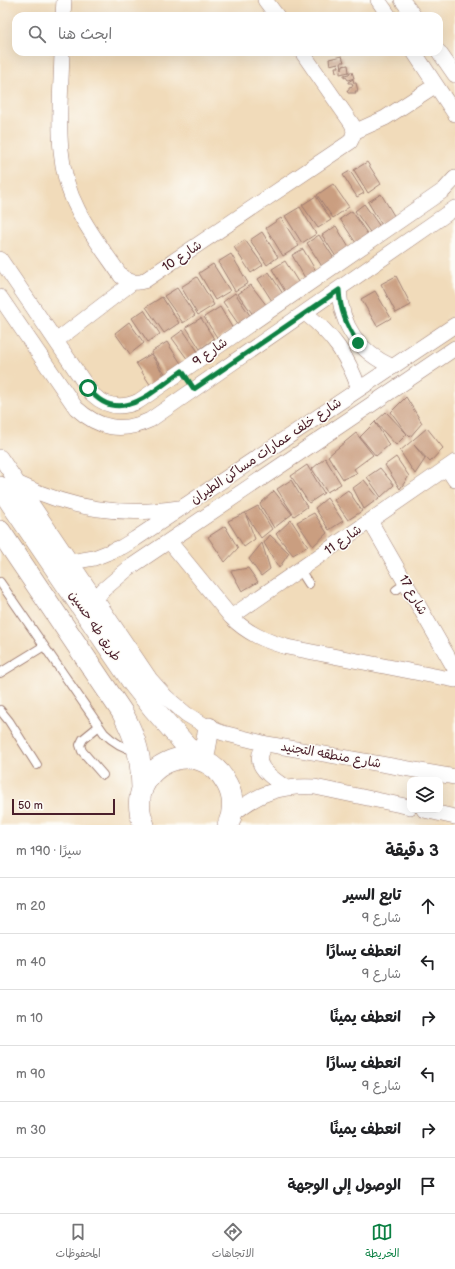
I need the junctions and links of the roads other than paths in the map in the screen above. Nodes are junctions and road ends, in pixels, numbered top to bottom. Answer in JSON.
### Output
{"nodes":[{"id":1,"x":64,"y":0,"type":"edge"},
{"id":2,"x":265,"y":0,"type":"edge"},
{"id":3,"x":378,"y":0,"type":"edge"},
{"id":4,"x":402,"y":0,"type":"edge"},
{"id":5,"x":63,"y":12,"type":"edge"},
{"id":6,"x":273,"y":12,"type":"edge"},
{"id":7,"x":386,"y":12,"type":"edge"},
{"id":8,"x":411,"y":12,"type":"edge"},
{"id":9,"x":62,"y":56,"type":"edge"},
{"id":10,"x":305,"y":56,"type":"edge"},
{"id":11,"x":417,"y":56,"type":"edge"},
{"id":12,"x":442,"y":56,"type":"edge"},
{"id":13,"x":455,"y":75,"type":"edge"},
{"id":14,"x":436,"y":85,"type":"junction"},
{"id":15,"x":453,"y":105,"type":"edge"},
{"id":16,"x":354,"y":132,"type":"junction"},
{"id":17,"x":455,"y":178,"type":"edge"},
{"id":18,"x":455,"y":208,"type":"edge"},
{"id":19,"x":3,"y":268,"type":"edge"},
{"id":20,"x":132,"y":282,"type":"junction"},
{"id":21,"x":339,"y":290,"type":"junction"},
{"id":22,"x":0,"y":297,"type":"edge"},
{"id":23,"x":304,"y":313,"type":"junction"},
{"id":24,"x":455,"y":325,"type":"edge"},
{"id":25,"x":56,"y":341,"type":"junction"},
{"id":26,"x":455,"y":348,"type":"edge"},
{"id":27,"x":393,"y":367,"type":"junction"},
{"id":28,"x":182,"y":371,"type":"junction"},
{"id":29,"x":194,"y":389,"type":"junction"},
{"id":30,"x":359,"y":389,"type":"junction"},
{"id":31,"x":0,"y":457,"type":"edge"},
{"id":32,"x":452,"y":470,"type":"edge"},
{"id":33,"x":8,"y":488,"type":"edge"},
{"id":34,"x":182,"y":508,"type":"junction"},
{"id":35,"x":370,"y":521,"type":"junction"},
{"id":36,"x":0,"y":531,"type":"edge"},
{"id":37,"x":135,"y":539,"type":"junction"},
{"id":38,"x":169,"y":541,"type":"junction"},
{"id":39,"x":146,"y":557,"type":"junction"},
{"id":40,"x":71,"y":562,"type":"junction"},
{"id":41,"x":300,"y":570,"type":"junction"},
{"id":42,"x":0,"y":582,"type":"edge"},
{"id":43,"x":309,"y":584,"type":"dead end"},
{"id":44,"x":96,"y":599,"type":"junction"},
{"id":45,"x":231,"y":617,"type":"junction"},
{"id":46,"x":44,"y":646,"type":"junction"},
{"id":47,"x":121,"y":651,"type":"junction"},
{"id":48,"x":455,"y":669,"type":"edge"},
{"id":49,"x":0,"y":673,"type":"edge"},
{"id":50,"x":455,"y":680,"type":"edge"},
{"id":51,"x":153,"y":708,"type":"junction"},
{"id":52,"x":0,"y":710,"type":"edge"},
{"id":53,"x":129,"y":725,"type":"junction"},
{"id":54,"x":98,"y":726,"type":"junction"},
{"id":55,"x":209,"y":728,"type":"junction"},
{"id":56,"x":267,"y":744,"type":"junction"},
{"id":57,"x":138,"y":751,"type":"junction"},
{"id":58,"x":200,"y":760,"type":"junction"},
{"id":59,"x":37,"y":765,"type":"dead end"},
{"id":60,"x":103,"y":775,"type":"dead end"},
{"id":61,"x":455,"y":777,"type":"edge"},
{"id":62,"x":142,"y":788,"type":"junction"},
{"id":63,"x":286,"y":788,"type":"junction"},
{"id":64,"x":407,"y":806,"type":"edge"},
{"id":65,"x":437,"y":813,"type":"edge"},
{"id":66,"x":455,"y":817,"type":"edge"},
{"id":67,"x":230,"y":820,"type":"edge"},
{"id":68,"x":144,"y":825,"type":"edge"}],
"edges":[{"from":1,"to":5,"type":"street"},
{"from":2,"to":6,"type":"street"},
{"from":3,"to":7,"type":"street"},
{"from":4,"to":8,"type":"street"},
{"from":9,"to":20,"type":"street"},
{"from":10,"to":16,"type":"street"},
{"from":11,"to":14,"type":"street"},
{"from":12,"to":13,"type":"street"},
{"from":14,"to":15,"type":"street"},
{"from":14,"to":16,"type":"street"},
{"from":16,"to":20,"type":"street","name":"شارع 10"},
{"from":17,"to":28,"type":"street","name":"شارع 9"},
{"from":18,"to":21,"type":"street","name":"شارع 9"},
{"from":19,"to":25,"type":"street","name":"شارع 9"},
{"from":20,"to":25,"type":"street"},
{"from":21,"to":23,"type":"street","name":"شارع 9"},
{"from":21,"to":27,"type":"street"},
{"from":22,"to":29,"type":"street","name":"شارع 9"},
{"from":23,"to":29,"type":"street","name":"شارع 9"},
{"from":23,"to":30,"type":"street"},
{"from":24,"to":27,"type":"street","name":"شارع خلف عمارات مساكن الطيران"},
{"from":25,"to":28,"type":"street","name":"شارع 9"},
{"from":26,"to":38,"type":"street","name":"شارع خلف عمارات مساكن الطيران"},
{"from":27,"to":30,"type":"street","name":"شارع خلف عمارات مساكن الطيران"},
{"from":28,"to":29,"type":"street"},
{"from":30,"to":34,"type":"street","name":"شارع خلف عمارات مساكن الطيران"},
{"from":31,"to":33,"type":"street","name":"شارع منطقه التجنيد"},
{"from":32,"to":35,"type":"street","name":"شارع 11"},
{"from":33,"to":34,"type":"street"},
{"from":33,"to":40,"type":"street","name":"شارع منطقه التجنيد"},
{"from":33,"to":47,"type":"main road","name":"طريق طه حسين"},
{"from":34,"to":37,"type":"street","name":"شارع خلف عمارات مساكن الطيران"},
{"from":35,"to":41,"type":"street","name":"شارع 11"},
{"from":35,"to":48,"type":"street","name":"شارع 17"},
{"from":36,"to":53,"type":"main road","name":"طريق طه حسين"},
{"from":37,"to":39,"type":"street"},
{"from":37,"to":40,"type":"street","name":"شارع خلف عمارات مساكن الطيران"},
{"from":38,"to":39,"type":"street","name":"شارع خلف عمارات مساكن الطيران"},
{"from":38,"to":45,"type":"street"},
{"from":39,"to":44,"type":"street","name":"شارع خلف عمارات مساكن الطيران"},
{"from":40,"to":44,"type":"street","name":"شارع منطقه التجنيد"},
{"from":41,"to":43,"type":"lane"},
{"from":41,"to":45,"type":"street","name":"شارع 11"},
{"from":42,"to":46,"type":"lane"},
{"from":44,"to":47,"type":"street","name":"شارع منطقه التجنيد"},
{"from":45,"to":50,"type":"street"},
{"from":46,"to":49,"type":"lane"},
{"from":46,"to":54,"type":"lane"},
{"from":47,"to":51,"type":"main road","name":"طريق طه حسين"},
{"from":47,"to":55,"type":"street","name":"شارع منطقه التجنيد"},
{"from":51,"to":53,"type":"main road"},
{"from":51,"to":58,"type":"main road","name":"طريق طه حسين"},
{"from":52,"to":59,"type":"lane"},
{"from":53,"to":57,"type":"main road","name":"طريق طه حسين"},
{"from":54,"to":57,"type":"lane"},
{"from":54,"to":60,"type":"lane"},
{"from":55,"to":56,"type":"street","name":"شارع منطقه التجنيد"},
{"from":55,"to":58,"type":"main road"},
{"from":56,"to":61,"type":"street","name":"شارع منطقه التجنيد"},
{"from":56,"to":63,"type":"street"},
{"from":57,"to":62,"type":"main road","name":"طريق طه حسين"},
{"from":58,"to":62,"type":"main road"},
{"from":58,"to":67,"type":"main road","name":"طريق طه حسين"},
{"from":62,"to":68,"type":"main road"},
{"from":63,"to":64,"type":"street"},
{"from":63,"to":67,"type":"street"},
{"from":65,"to":66,"type":"street"}]}
